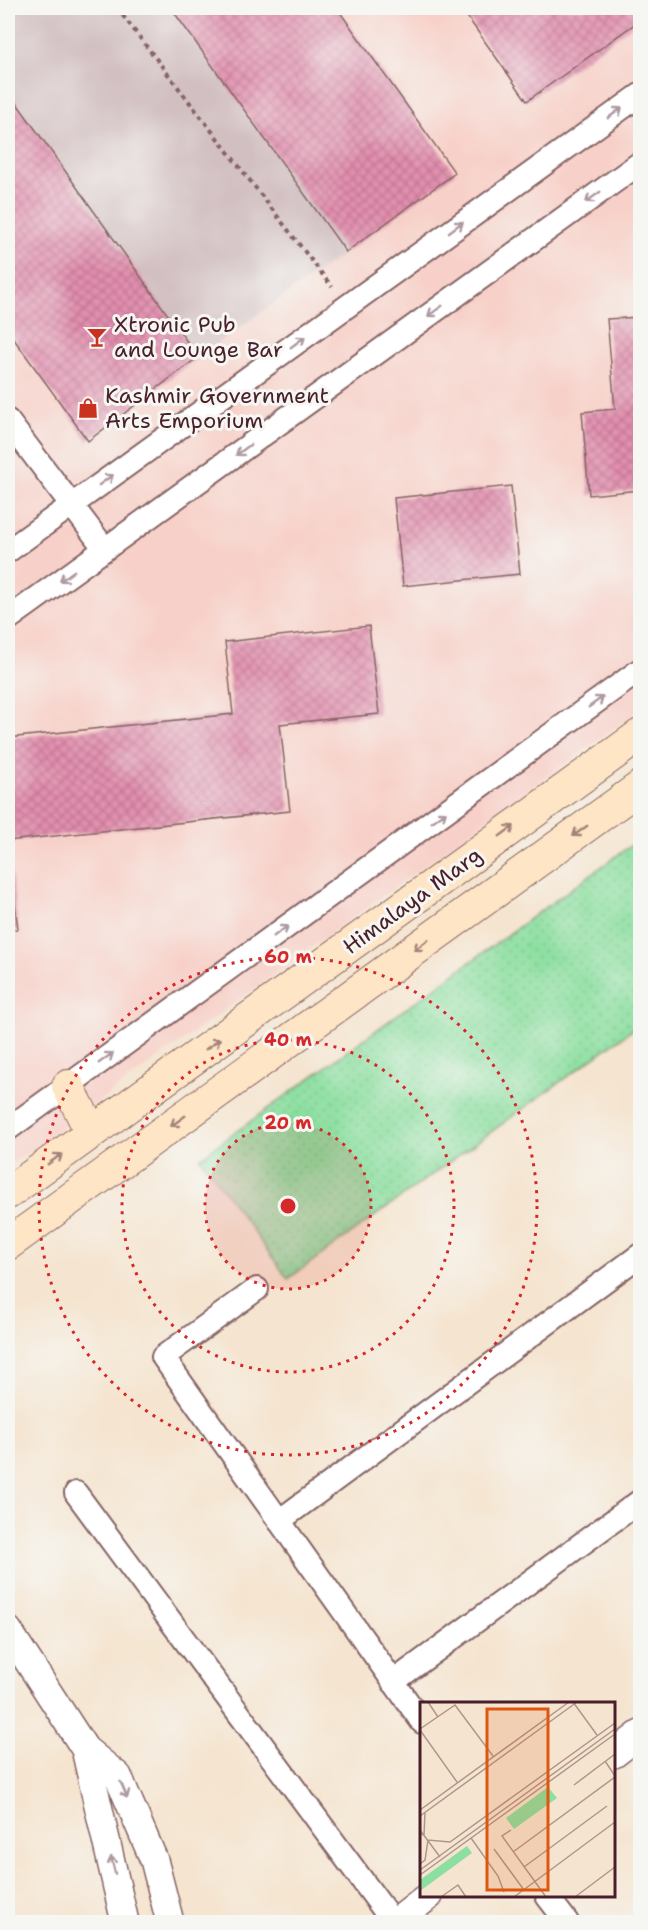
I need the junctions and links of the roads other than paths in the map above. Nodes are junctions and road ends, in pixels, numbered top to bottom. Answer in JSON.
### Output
{"nodes":[{"id":1,"x":640,"y":95,"type":"edge"},
{"id":2,"x":640,"y":163,"type":"edge"},
{"id":3,"x":8,"y":421,"type":"edge"},
{"id":4,"x":72,"y":505,"type":"junction"},
{"id":5,"x":105,"y":549,"type":"junction"},
{"id":6,"x":8,"y":551,"type":"edge"},
{"id":7,"x":8,"y":619,"type":"edge"},
{"id":8,"x":640,"y":670,"type":"edge"},
{"id":9,"x":640,"y":735,"type":"edge"},
{"id":10,"x":640,"y":787,"type":"edge"},
{"id":11,"x":68,"y":1086,"type":"junction"},
{"id":12,"x":8,"y":1130,"type":"edge"},
{"id":13,"x":91,"y":1132,"type":"junction"},
{"id":14,"x":8,"y":1193,"type":"edge"},
{"id":15,"x":8,"y":1244,"type":"edge"},
{"id":16,"x":640,"y":1255,"type":"edge"},
{"id":17,"x":257,"y":1289,"type":"dead end"},
{"id":18,"x":76,"y":1493,"type":"dead end"},
{"id":19,"x":640,"y":1501,"type":"edge"},
{"id":20,"x":279,"y":1521,"type":"junction"},
{"id":21,"x":8,"y":1630,"type":"edge"},
{"id":22,"x":393,"y":1682,"type":"junction"},
{"id":23,"x":420,"y":1719,"type":"edge"},
{"id":24,"x":640,"y":1734,"type":"edge"},
{"id":25,"x":85,"y":1749,"type":"junction"},
{"id":26,"x":615,"y":1753,"type":"edge"},
{"id":27,"x":428,"y":1897,"type":"edge"},
{"id":28,"x":547,"y":1897,"type":"edge"},
{"id":29,"x":124,"y":1923,"type":"edge"},
{"id":30,"x":170,"y":1923,"type":"edge"},
{"id":31,"x":395,"y":1923,"type":"edge"},
{"id":32,"x":567,"y":1923,"type":"edge"}],
"edges":[{"from":4,"to":1,"type":"street","one_way":true},
{"from":2,"to":5,"type":"street","one_way":true},
{"from":3,"to":4,"type":"street"},
{"from":4,"to":5,"type":"street"},
{"from":4,"to":6,"type":"street"},
{"from":5,"to":7,"type":"street","one_way":true},
{"from":11,"to":8,"type":"street","one_way":true},
{"from":13,"to":9,"type":"main road","name":"Himalaya Marg","one_way":true},
{"from":10,"to":15,"type":"main road","name":"Himalaya Marg","one_way":true},
{"from":11,"to":12,"type":"street"},
{"from":11,"to":13,"type":"main road"},
{"from":14,"to":13,"type":"main road","name":"Himalaya Marg","one_way":true},
{"from":16,"to":20,"type":"street"},
{"from":17,"to":20,"type":"street"},
{"from":18,"to":31,"type":"street"},
{"from":19,"to":22,"type":"street"},
{"from":20,"to":22,"type":"street"},
{"from":21,"to":25,"type":"street"},
{"from":22,"to":23,"type":"street"},
{"from":24,"to":26,"type":"street"},
{"from":29,"to":25,"type":"street","one_way":true},
{"from":25,"to":30,"type":"street","one_way":true},
{"from":27,"to":31,"type":"street"},
{"from":28,"to":32,"type":"street"}]}
